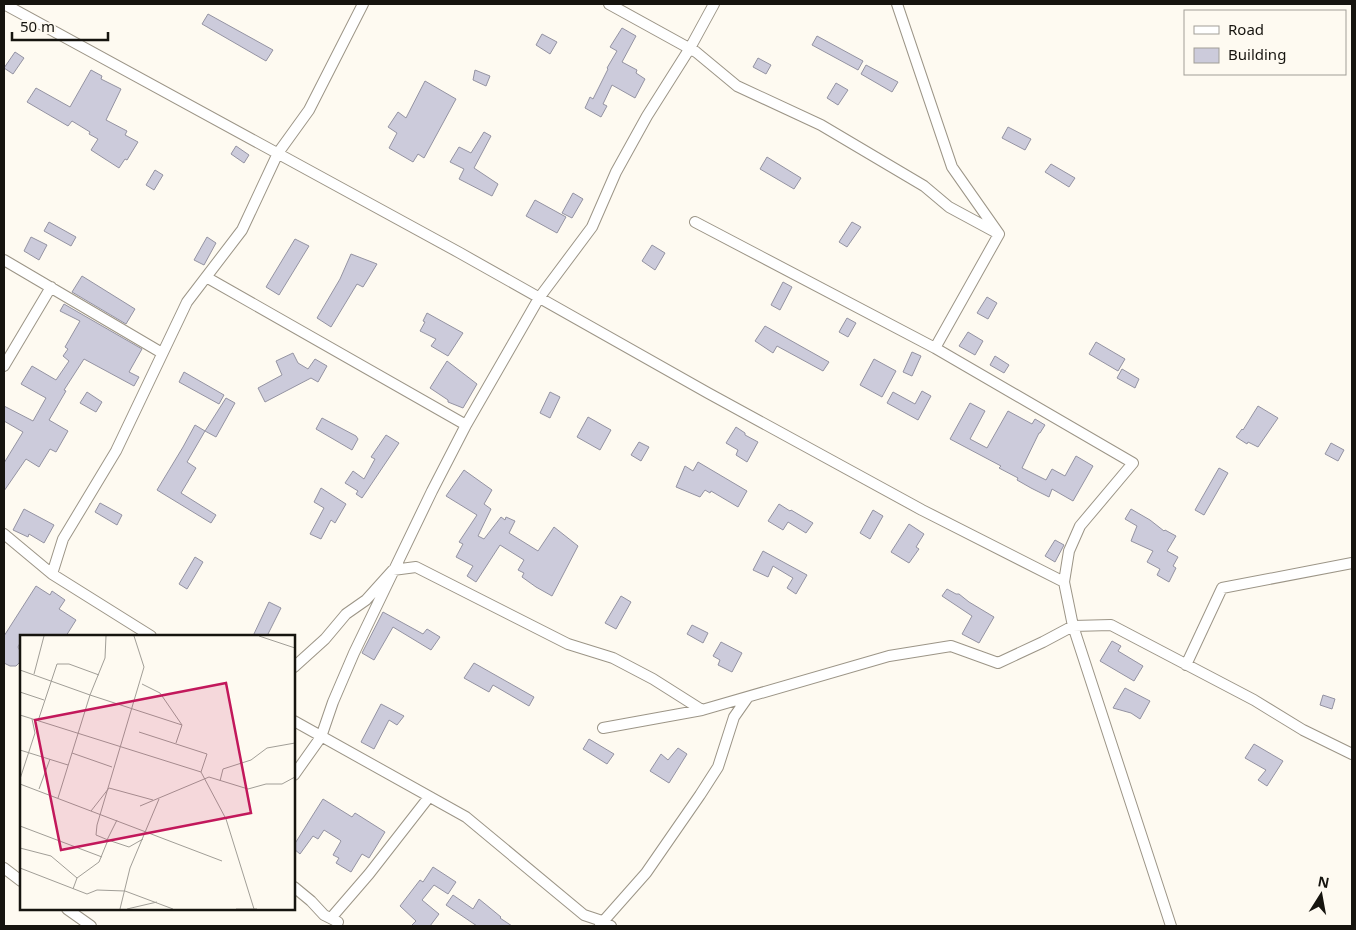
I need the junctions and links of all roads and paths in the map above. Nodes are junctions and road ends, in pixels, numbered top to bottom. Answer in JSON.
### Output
{"nodes":[{"id":1,"x":4,"y":4,"type":"edge"},
{"id":2,"x":363,"y":4,"type":"edge"},
{"id":3,"x":609,"y":4,"type":"edge"},
{"id":4,"x":714,"y":4,"type":"edge"},
{"id":5,"x":896,"y":4,"type":"edge"},
{"id":6,"x":19,"y":7,"type":"edge"},
{"id":7,"x":690,"y":48,"type":"junction"},
{"id":8,"x":278,"y":153,"type":"junction"},
{"id":9,"x":695,"y":222,"type":"dead end"},
{"id":10,"x":999,"y":234,"type":"junction"},
{"id":11,"x":4,"y":260,"type":"edge"},
{"id":12,"x":206,"y":276,"type":"junction"},
{"id":13,"x":51,"y":287,"type":"junction"},
{"id":14,"x":539,"y":298,"type":"junction"},
{"id":15,"x":935,"y":348,"type":"junction"},
{"id":16,"x":162,"y":353,"type":"junction"},
{"id":17,"x":4,"y":366,"type":"edge"},
{"id":18,"x":466,"y":425,"type":"junction"},
{"id":19,"x":4,"y":534,"type":"edge"},
{"id":20,"x":1352,"y":563,"type":"edge"},
{"id":21,"x":393,"y":570,"type":"junction"},
{"id":22,"x":52,"y":574,"type":"junction"},
{"id":23,"x":1064,"y":582,"type":"junction"},
{"id":24,"x":1073,"y":626,"type":"junction"},
{"id":25,"x":149,"y":635,"type":"edge"},
{"id":26,"x":1186,"y":665,"type":"junction"},
{"id":27,"x":295,"y":666,"type":"edge"},
{"id":28,"x":748,"y":697,"type":"junction"},
{"id":29,"x":702,"y":710,"type":"junction"},
{"id":30,"x":295,"y":721,"type":"edge"},
{"id":31,"x":604,"y":728,"type":"dead end"},
{"id":32,"x":322,"y":737,"type":"junction"},
{"id":33,"x":1352,"y":754,"type":"edge"},
{"id":34,"x":295,"y":774,"type":"edge"},
{"id":35,"x":429,"y":797,"type":"junction"},
{"id":36,"x":4,"y":868,"type":"edge"},
{"id":37,"x":20,"y":880,"type":"edge"},
{"id":38,"x":295,"y":888,"type":"edge"},
{"id":39,"x":68,"y":910,"type":"edge"},
{"id":40,"x":338,"y":923,"type":"edge"},
{"id":41,"x":604,"y":924,"type":"edge"},
{"id":42,"x":91,"y":926,"type":"edge"},
{"id":43,"x":1171,"y":926,"type":"edge"}],
"edges":[{"from":1,"to":6,"type":"street"},
{"from":2,"to":8,"type":"street"},
{"from":3,"to":7,"type":"street"},
{"from":4,"to":7,"type":"street"},
{"from":5,"to":10,"type":"street"},
{"from":6,"to":8,"type":"street"},
{"from":7,"to":10,"type":"street"},
{"from":7,"to":14,"type":"street"},
{"from":8,"to":12,"type":"street"},
{"from":8,"to":14,"type":"street"},
{"from":9,"to":15,"type":"street"},
{"from":10,"to":15,"type":"street"},
{"from":11,"to":13,"type":"street"},
{"from":12,"to":16,"type":"street"},
{"from":12,"to":18,"type":"street"},
{"from":13,"to":16,"type":"street"},
{"from":13,"to":17,"type":"street"},
{"from":14,"to":18,"type":"street"},
{"from":14,"to":23,"type":"street"},
{"from":15,"to":23,"type":"street"},
{"from":16,"to":22,"type":"street"},
{"from":18,"to":21,"type":"street"},
{"from":19,"to":22,"type":"street"},
{"from":20,"to":26,"type":"street"},
{"from":21,"to":27,"type":"street"},
{"from":21,"to":29,"type":"street"},
{"from":21,"to":32,"type":"street"},
{"from":22,"to":25,"type":"street"},
{"from":23,"to":24,"type":"street"},
{"from":24,"to":26,"type":"street"},
{"from":24,"to":28,"type":"street"},
{"from":24,"to":43,"type":"street"},
{"from":26,"to":33,"type":"street"},
{"from":28,"to":29,"type":"street"},
{"from":28,"to":41,"type":"street"},
{"from":29,"to":31,"type":"street"},
{"from":30,"to":32,"type":"street"},
{"from":32,"to":34,"type":"street"},
{"from":32,"to":35,"type":"street"},
{"from":35,"to":40,"type":"street"},
{"from":35,"to":41,"type":"street"},
{"from":36,"to":37,"type":"street"},
{"from":38,"to":40,"type":"street"},
{"from":39,"to":42,"type":"street"}]}
